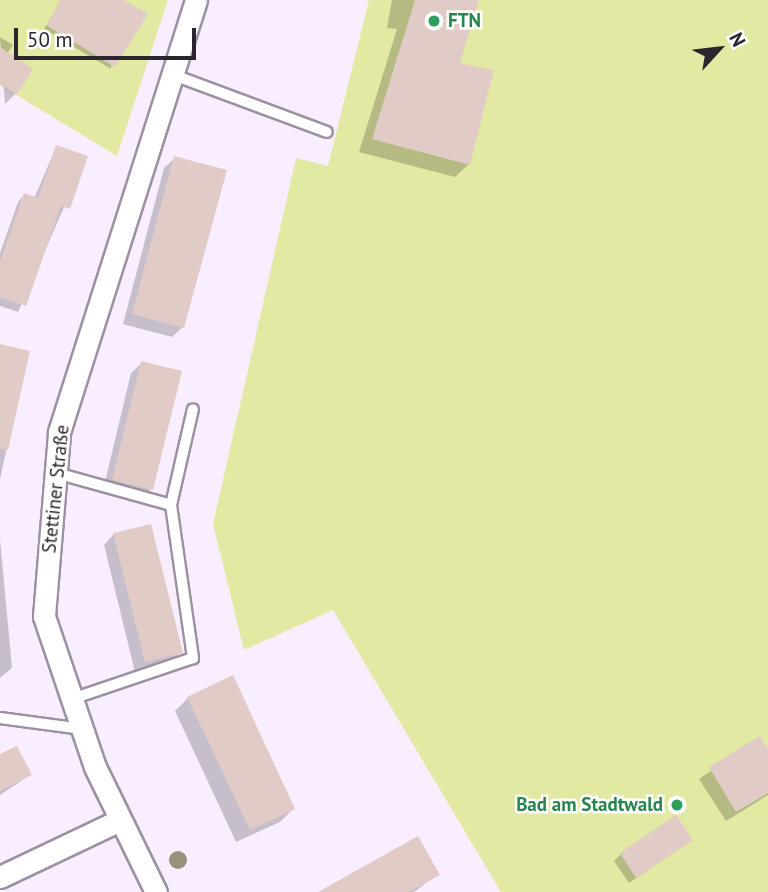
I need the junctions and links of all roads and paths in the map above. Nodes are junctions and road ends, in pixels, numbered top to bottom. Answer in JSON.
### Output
{"nodes":[{"id":1,"x":195,"y":0,"type":"edge"},
{"id":2,"x":171,"y":74,"type":"junction"},
{"id":3,"x":327,"y":132,"type":"dead end"},
{"id":4,"x":193,"y":409,"type":"dead end"},
{"id":5,"x":56,"y":473,"type":"junction"},
{"id":6,"x":171,"y":505,"type":"junction"},
{"id":7,"x":72,"y":698,"type":"junction"},
{"id":8,"x":0,"y":718,"type":"edge"},
{"id":9,"x":82,"y":729,"type":"junction"},
{"id":10,"x":118,"y":821,"type":"junction"},
{"id":11,"x":0,"y":877,"type":"edge"},
{"id":12,"x":156,"y":892,"type":"edge"}],
"edges":[{"from":1,"to":2,"type":"street","name":"Stettiner Straße"},
{"from":2,"to":3,"type":"lane"},
{"from":2,"to":5,"type":"street","name":"Stettiner Straße"},
{"from":4,"to":6,"type":"lane"},
{"from":5,"to":6,"type":"lane"},
{"from":5,"to":7,"type":"street","name":"Stettiner Straße"},
{"from":6,"to":7,"type":"lane"},
{"from":7,"to":9,"type":"street","name":"Stettiner Straße"},
{"from":8,"to":9,"type":"lane"},
{"from":9,"to":10,"type":"street","name":"Stettiner Straße"},
{"from":10,"to":11,"type":"street"},
{"from":10,"to":12,"type":"street","name":"Stettiner Straße"}]}
